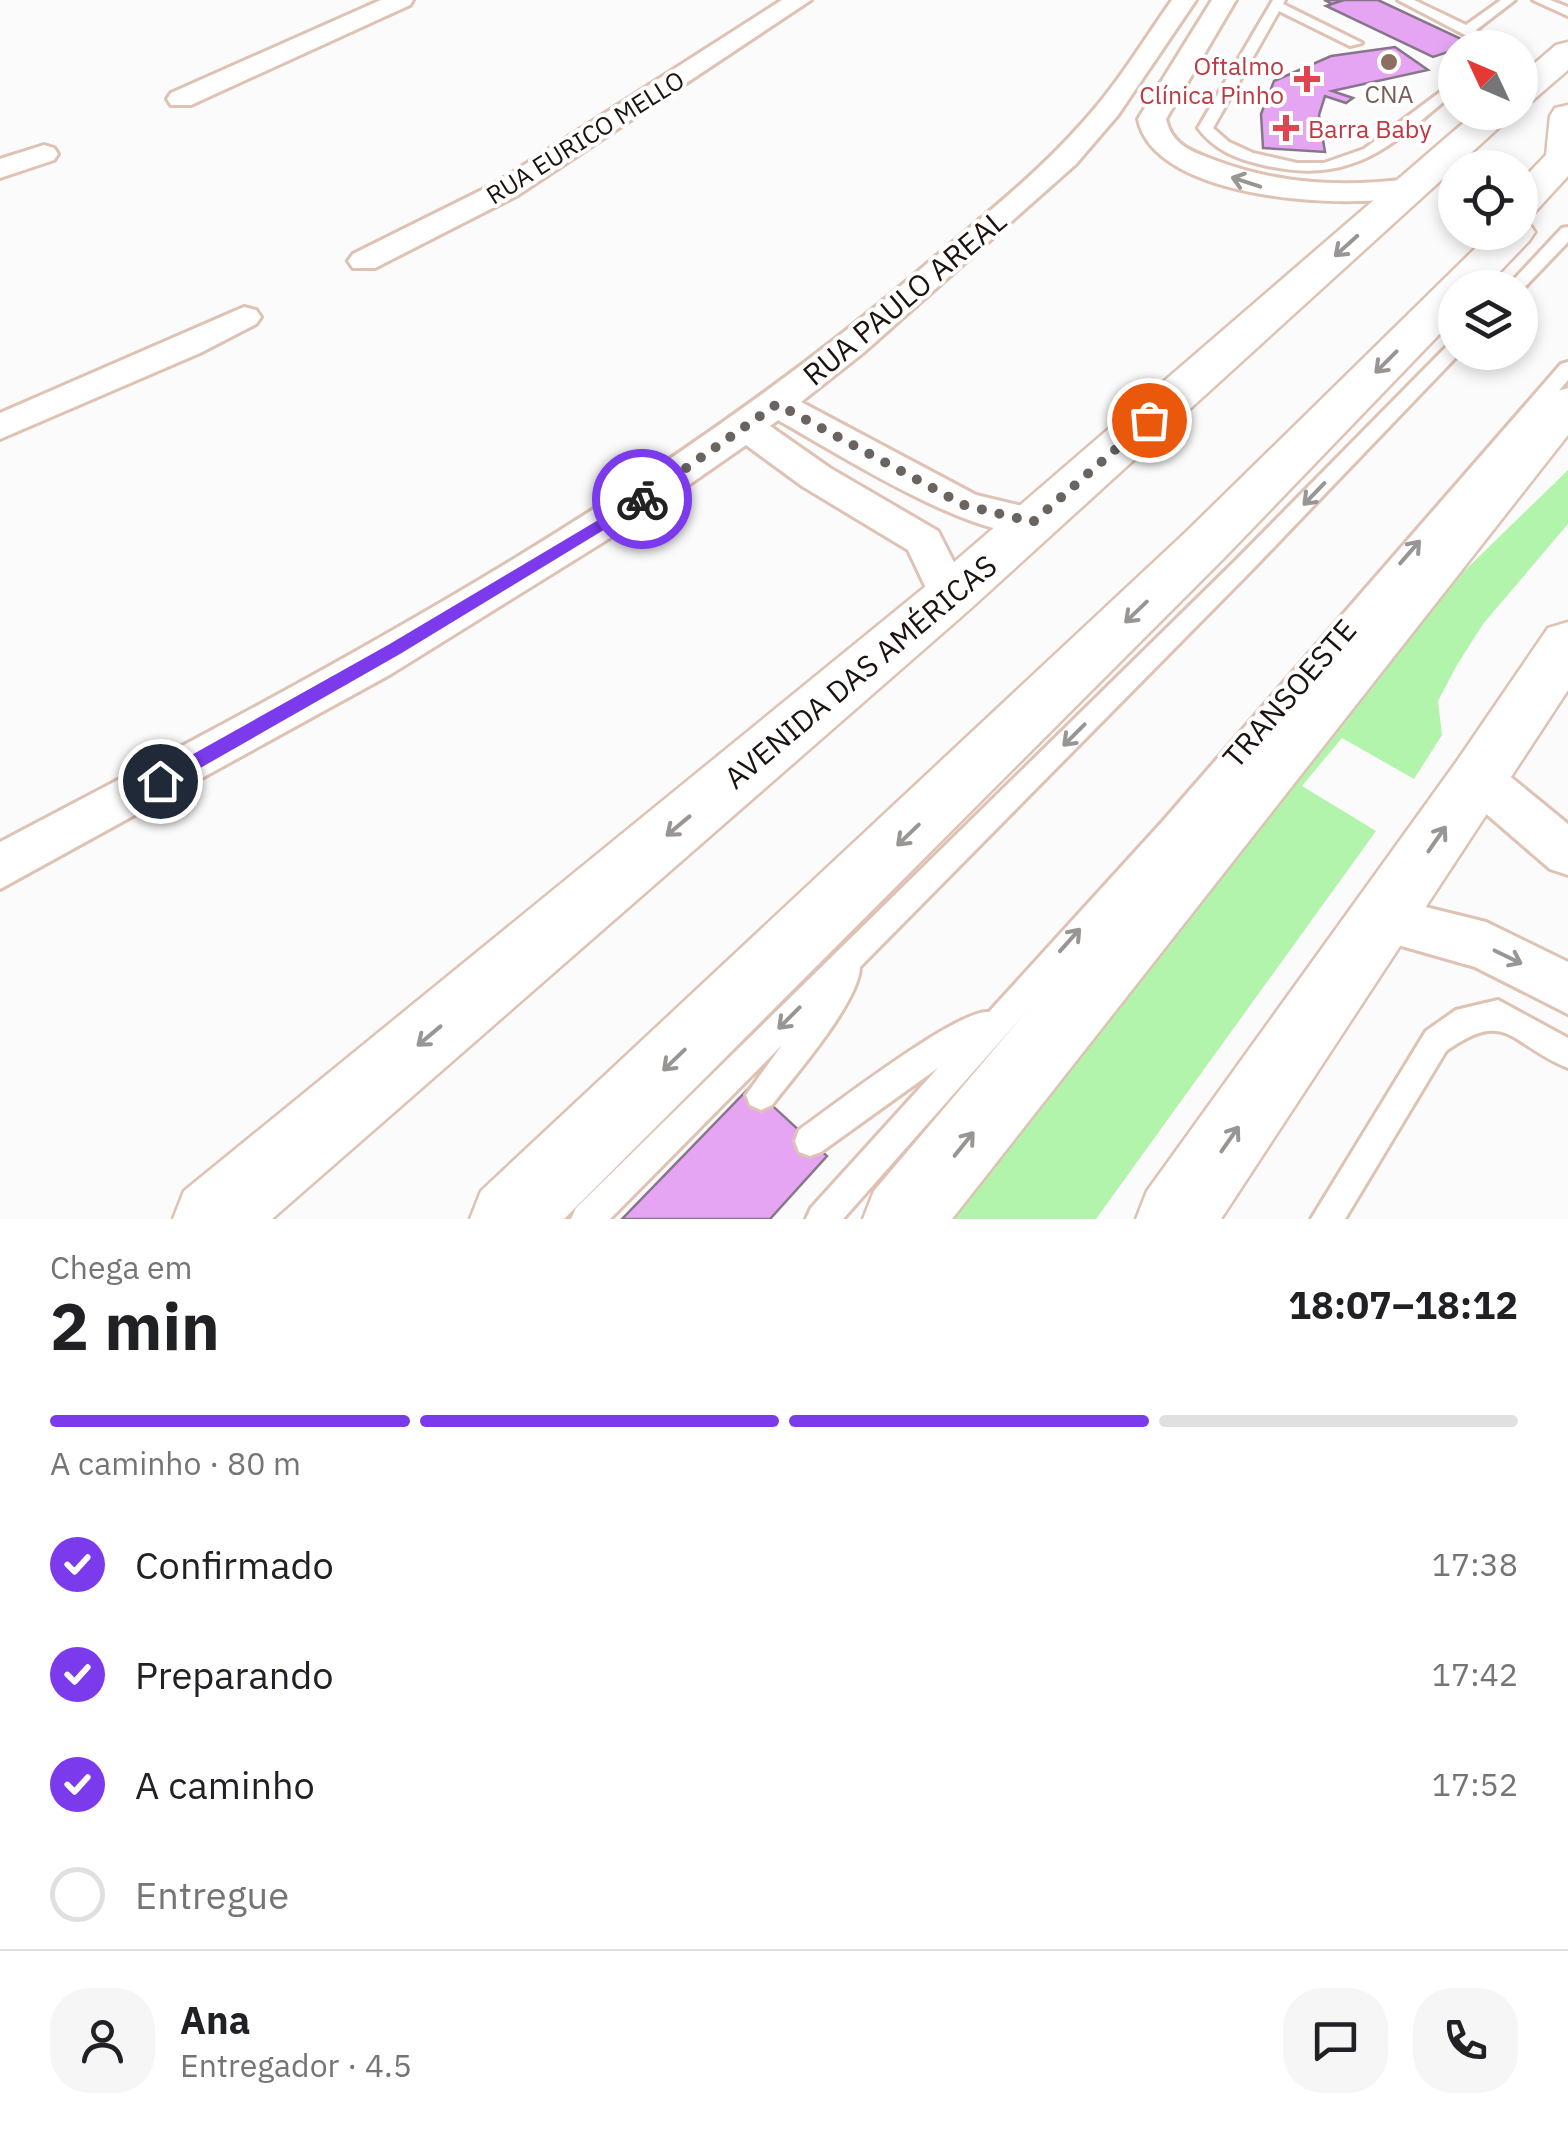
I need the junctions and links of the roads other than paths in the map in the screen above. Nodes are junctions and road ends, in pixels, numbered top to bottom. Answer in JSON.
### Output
{"nodes":[{"id":1,"x":401,"y":0,"type":"edge"},
{"id":2,"x":799,"y":0,"type":"edge"},
{"id":3,"x":1184,"y":0,"type":"edge"},
{"id":4,"x":1224,"y":0,"type":"edge"},
{"id":5,"x":1404,"y":0,"type":"edge"},
{"id":6,"x":1508,"y":0,"type":"edge"},
{"id":7,"x":1539,"y":0,"type":"edge"},
{"id":8,"x":1278,"y":3,"type":"edge"},
{"id":9,"x":1490,"y":6,"type":"edge"},
{"id":10,"x":1568,"y":12,"type":"edge"},
{"id":11,"x":1468,"y":30,"type":"joint"},
{"id":12,"x":1355,"y":43,"type":"dead end"},
{"id":13,"x":1568,"y":52,"type":"edge"},
{"id":14,"x":1538,"y":78,"type":"edge"},
{"id":15,"x":181,"y":99,"type":"dead end"},
{"id":16,"x":1438,"y":99,"type":"edge"},
{"id":17,"x":1568,"y":116,"type":"edge"},
{"id":18,"x":1477,"y":130,"type":"edge"},
{"id":19,"x":44,"y":154,"type":"dead end"},
{"id":20,"x":0,"y":169,"type":"edge"},
{"id":21,"x":1568,"y":182,"type":"edge"},
{"id":22,"x":1538,"y":185,"type":"edge"},
{"id":23,"x":1411,"y":188,"type":"junction"},
{"id":24,"x":1538,"y":211,"type":"edge"},
{"id":25,"x":1568,"y":232,"type":"edge"},
{"id":26,"x":1498,"y":250,"type":"edge"},
{"id":27,"x":364,"y":261,"type":"dead end"},
{"id":28,"x":1478,"y":270,"type":"edge"},
{"id":29,"x":1531,"y":270,"type":"edge"},
{"id":30,"x":1438,"y":312,"type":"edge"},
{"id":31,"x":244,"y":316,"type":"dead end"},
{"id":32,"x":1438,"y":363,"type":"edge"},
{"id":33,"x":1566,"y":398,"type":"edge"},
{"id":34,"x":762,"y":416,"type":"junction"},
{"id":35,"x":0,"y":427,"type":"edge"},
{"id":36,"x":1033,"y":522,"type":"junction"},
{"id":37,"x":1224,"y":556,"type":"junction"},
{"id":38,"x":950,"y":596,"type":"junction"},
{"id":39,"x":1568,"y":642,"type":"edge"},
{"id":40,"x":998,"y":778,"type":"junction"},
{"id":41,"x":1479,"y":778,"type":"junction"},
{"id":42,"x":1179,"y":850,"type":"junction"},
{"id":43,"x":1568,"y":854,"type":"edge"},
{"id":44,"x":0,"y":868,"type":"edge"},
{"id":45,"x":1381,"y":919,"type":"junction"},
{"id":46,"x":858,"y":949,"type":"junction"},
{"id":47,"x":1568,"y":989,"type":"edge"},
{"id":48,"x":1004,"y":1012,"type":"junction"},
{"id":49,"x":1568,"y":1054,"type":"edge"},
{"id":50,"x":760,"y":1095,"type":"dead end"},
{"id":51,"x":810,"y":1141,"type":"dead end"},
{"id":52,"x":212,"y":1219,"type":"edge"},
{"id":53,"x":509,"y":1219,"type":"edge"},
{"id":54,"x":587,"y":1219,"type":"edge"},
{"id":55,"x":822,"y":1219,"type":"edge"},
{"id":56,"x":902,"y":1219,"type":"edge"},
{"id":57,"x":1174,"y":1219,"type":"edge"},
{"id":58,"x":1326,"y":1219,"type":"edge"}],
"edges":[{"from":1,"to":15,"type":"street"},
{"from":2,"to":27,"type":"street","name":"RUA EURICO MELLO"},
{"from":3,"to":34,"type":"street","name":"RUA PAULO AREAL"},
{"from":23,"to":4,"type":"street","one_way":true},
{"from":5,"to":11,"type":"lane"},
{"from":6,"to":9,"type":"lane"},
{"from":7,"to":10,"type":"lane"},
{"from":8,"to":12,"type":"lane"},
{"from":8,"to":16,"type":"lane"},
{"from":9,"to":11,"type":"lane"},
{"from":13,"to":14,"type":"main road"},
{"from":17,"to":22,"type":"main road"},
{"from":18,"to":23,"type":"main road","name":"AVENIDA DAS AMÉRICAS"},
{"from":19,"to":20,"type":"street"},
{"from":21,"to":24,"type":"main road"},
{"from":23,"to":36,"type":"main road","name":"AVENIDA DAS AMÉRICAS","one_way":true},
{"from":25,"to":29,"type":"lane"},
{"from":26,"to":28,"type":"main road"},
{"from":30,"to":37,"type":"main road","one_way":true},
{"from":31,"to":35,"type":"street"},
{"from":32,"to":37,"type":"lane","one_way":true},
{"from":42,"to":33,"type":"main road","one_way":true},
{"from":34,"to":36,"type":"street"},
{"from":34,"to":38,"type":"street"},
{"from":34,"to":44,"type":"street","name":"RUA PAULO AREAL"},
{"from":36,"to":38,"type":"main road","name":"AVENIDA DAS AMÉRICAS"},
{"from":37,"to":40,"type":"main road","one_way":true},
{"from":38,"to":52,"type":"main road","name":"AVENIDA DAS AMÉRICAS","one_way":true},
{"from":39,"to":41,"type":"main road"},
{"from":40,"to":46,"type":"lane"},
{"from":40,"to":53,"type":"main road","one_way":true},
{"from":41,"to":43,"type":"street"},
{"from":45,"to":41,"type":"main road","one_way":true},
{"from":48,"to":42,"type":"lane","one_way":true},
{"from":56,"to":42,"type":"main road","one_way":true},
{"from":45,"to":47,"type":"street","one_way":true},
{"from":57,"to":45,"type":"main road","one_way":true},
{"from":46,"to":50,"type":"lane"},
{"from":46,"to":54,"type":"lane","one_way":true},
{"from":48,"to":51,"type":"lane"},
{"from":48,"to":55,"type":"lane"},
{"from":49,"to":58,"type":"lane"}]}
